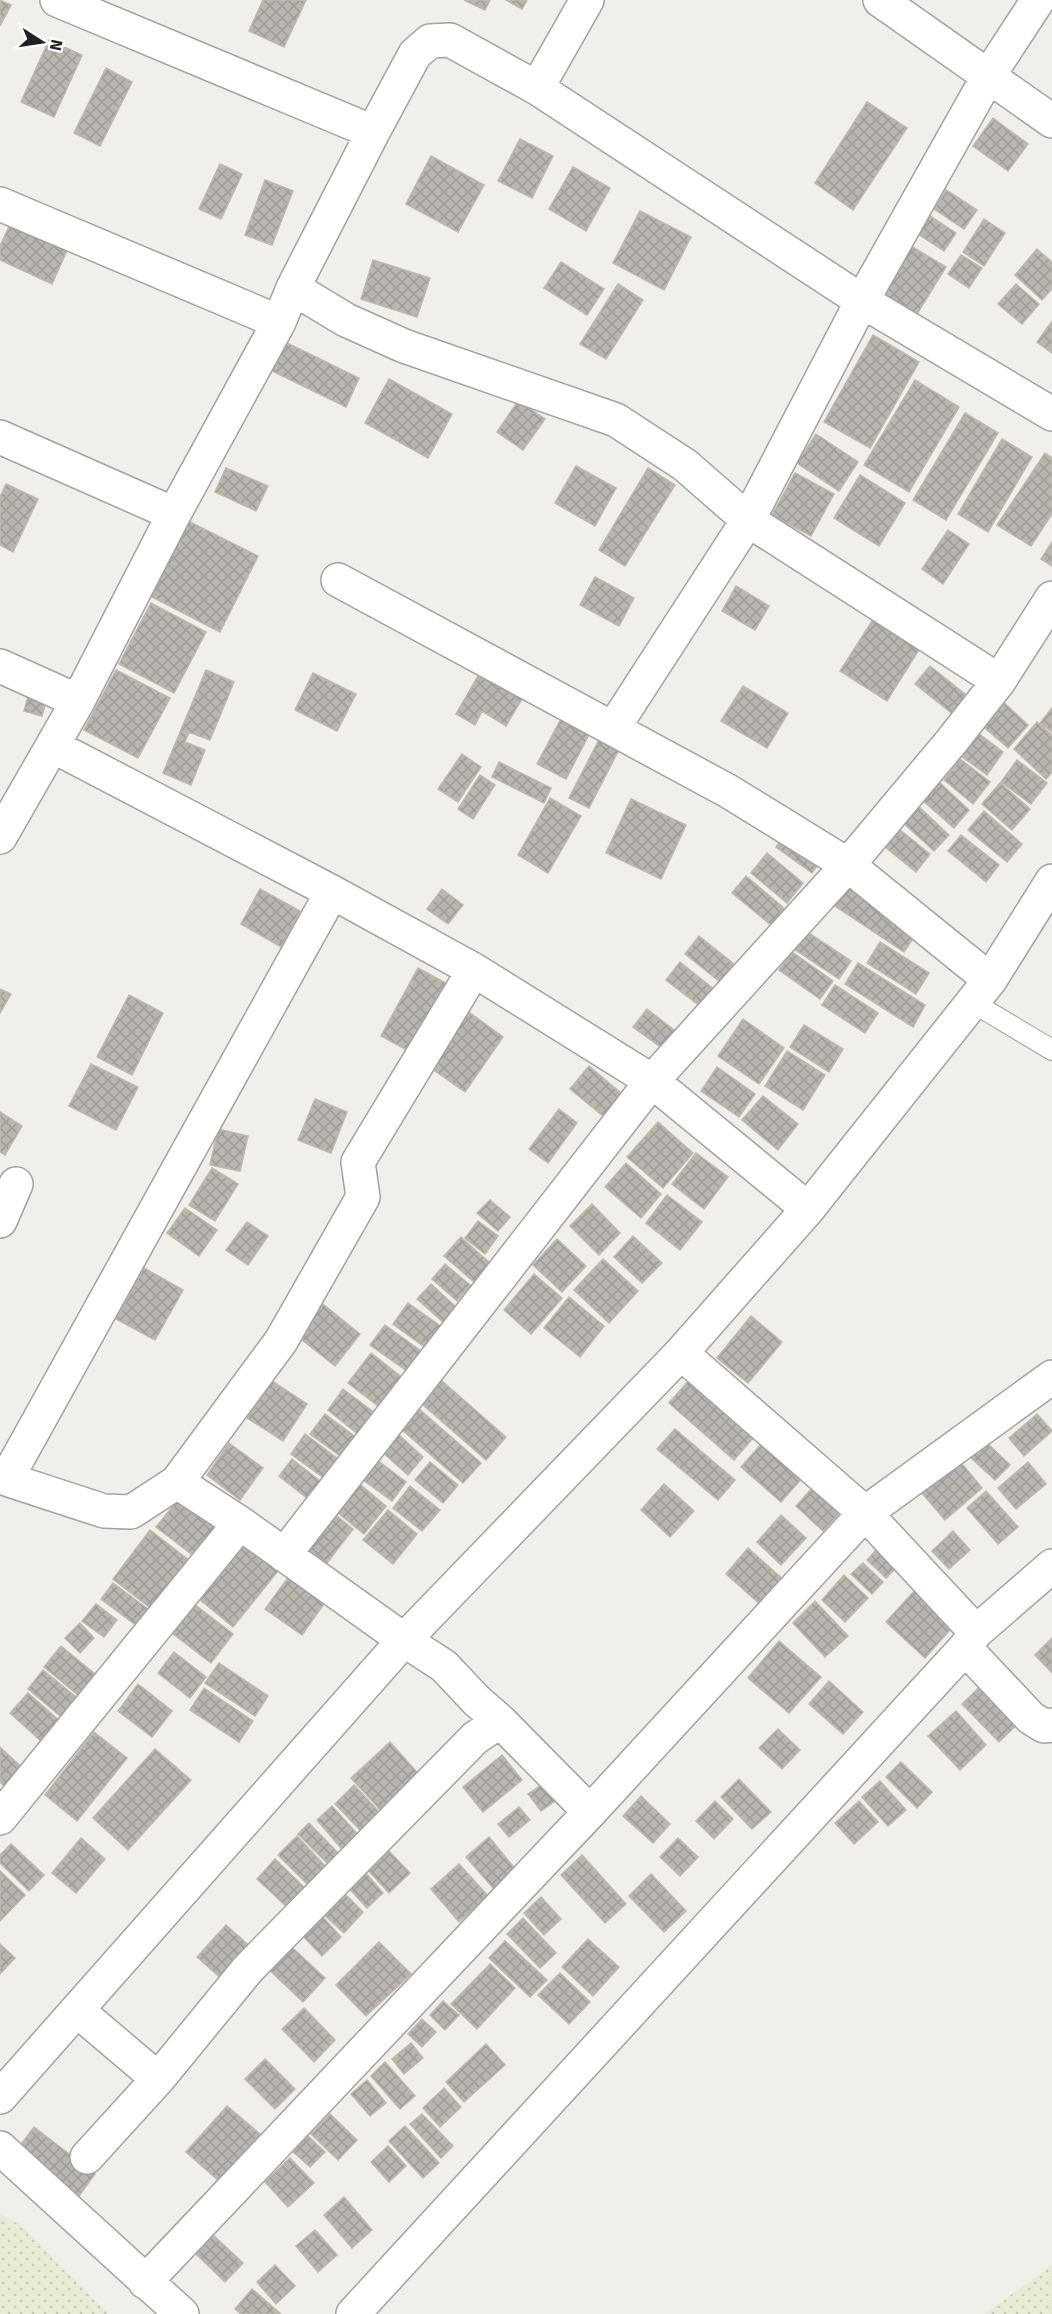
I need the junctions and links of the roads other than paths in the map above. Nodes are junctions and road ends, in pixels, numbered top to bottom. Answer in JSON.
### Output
{"nodes":[{"id":1,"x":57,"y":0,"type":"edge"},
{"id":2,"x":587,"y":0,"type":"edge"},
{"id":3,"x":880,"y":0,"type":"edge"},
{"id":4,"x":1038,"y":0,"type":"edge"},
{"id":5,"x":988,"y":75,"type":"junction"},
{"id":6,"x":537,"y":88,"type":"junction"},
{"id":7,"x":1052,"y":121,"type":"edge"},
{"id":8,"x":373,"y":132,"type":"junction"},
{"id":9,"x":0,"y":204,"type":"edge"},
{"id":10,"x":293,"y":288,"type":"junction"},
{"id":11,"x":862,"y":301,"type":"junction"},
{"id":12,"x":279,"y":322,"type":"junction"},
{"id":13,"x":1052,"y":414,"type":"edge"},
{"id":14,"x":0,"y":438,"type":"edge"},
{"id":15,"x":174,"y":514,"type":"junction"},
{"id":16,"x":748,"y":520,"type":"junction"},
{"id":17,"x":339,"y":580,"type":"dead end"},
{"id":18,"x":1052,"y":598,"type":"edge"},
{"id":19,"x":0,"y":666,"type":"edge"},
{"id":20,"x":999,"y":681,"type":"junction"},
{"id":21,"x":78,"y":701,"type":"junction"},
{"id":22,"x":614,"y":727,"type":"junction"},
{"id":23,"x":52,"y":746,"type":"junction"},
{"id":24,"x":0,"y":837,"type":"edge"},
{"id":25,"x":848,"y":865,"type":"junction"},
{"id":26,"x":1052,"y":881,"type":"edge"},
{"id":27,"x":332,"y":892,"type":"junction"},
{"id":28,"x":474,"y":970,"type":"junction"},
{"id":29,"x":981,"y":991,"type":"junction"},
{"id":30,"x":1052,"y":1050,"type":"edge"},
{"id":31,"x":652,"y":1081,"type":"junction"},
{"id":32,"x":16,"y":1184,"type":"dead end"},
{"id":33,"x":808,"y":1209,"type":"junction"},
{"id":34,"x":0,"y":1221,"type":"edge"},
{"id":35,"x":681,"y":1353,"type":"junction"},
{"id":36,"x":1052,"y":1377,"type":"edge"},
{"id":37,"x":3,"y":1477,"type":"edge"},
{"id":38,"x":177,"y":1482,"type":"junction"},
{"id":39,"x":865,"y":1513,"type":"junction"},
{"id":40,"x":240,"y":1522,"type":"junction"},
{"id":41,"x":284,"y":1555,"type":"junction"},
{"id":42,"x":1052,"y":1566,"type":"edge"},
{"id":43,"x":404,"y":1640,"type":"junction"},
{"id":44,"x":971,"y":1640,"type":"junction"},
{"id":45,"x":500,"y":1721,"type":"junction"},
{"id":46,"x":1052,"y":1725,"type":"edge"},
{"id":47,"x":590,"y":1812,"type":"junction"},
{"id":48,"x":0,"y":1818,"type":"edge"},
{"id":49,"x":78,"y":2011,"type":"junction"},
{"id":50,"x":158,"y":2079,"type":"junction"},
{"id":51,"x":0,"y":2097,"type":"edge"},
{"id":52,"x":0,"y":2148,"type":"edge"},
{"id":53,"x":87,"y":2157,"type":"dead end"},
{"id":54,"x":145,"y":2282,"type":"junction"},
{"id":55,"x":182,"y":2314,"type":"edge"},
{"id":56,"x":353,"y":2314,"type":"edge"}],
"edges":[{"from":1,"to":8,"type":"street"},
{"from":2,"to":6,"type":"street"},
{"from":3,"to":5,"type":"street"},
{"from":4,"to":5,"type":"street"},
{"from":5,"to":7,"type":"street"},
{"from":5,"to":11,"type":"street"},
{"from":6,"to":8,"type":"street"},
{"from":6,"to":11,"type":"street"},
{"from":8,"to":10,"type":"street"},
{"from":9,"to":12,"type":"street"},
{"from":10,"to":12,"type":"street"},
{"from":10,"to":16,"type":"street"},
{"from":11,"to":13,"type":"street"},
{"from":11,"to":16,"type":"street"},
{"from":12,"to":15,"type":"street"},
{"from":14,"to":15,"type":"street"},
{"from":15,"to":21,"type":"street"},
{"from":16,"to":20,"type":"street"},
{"from":16,"to":22,"type":"street"},
{"from":17,"to":22,"type":"street"},
{"from":18,"to":20,"type":"street"},
{"from":19,"to":21,"type":"street"},
{"from":20,"to":25,"type":"street"},
{"from":21,"to":23,"type":"street"},
{"from":22,"to":25,"type":"street"},
{"from":23,"to":24,"type":"street"},
{"from":23,"to":27,"type":"street"},
{"from":25,"to":29,"type":"street"},
{"from":25,"to":31,"type":"street"},
{"from":26,"to":29,"type":"street"},
{"from":27,"to":28,"type":"street"},
{"from":27,"to":37,"type":"street"},
{"from":28,"to":31,"type":"street"},
{"from":28,"to":38,"type":"street"},
{"from":29,"to":30,"type":"lane"},
{"from":29,"to":33,"type":"street"},
{"from":31,"to":33,"type":"street"},
{"from":31,"to":41,"type":"street"},
{"from":32,"to":34,"type":"street"},
{"from":33,"to":35,"type":"street"},
{"from":35,"to":39,"type":"street"},
{"from":35,"to":43,"type":"street"},
{"from":36,"to":39,"type":"street"},
{"from":37,"to":38,"type":"street"},
{"from":38,"to":40,"type":"street"},
{"from":39,"to":44,"type":"street"},
{"from":39,"to":47,"type":"street"},
{"from":40,"to":41,"type":"street"},
{"from":40,"to":48,"type":"street"},
{"from":41,"to":43,"type":"street"},
{"from":42,"to":44,"type":"street"},
{"from":43,"to":45,"type":"street"},
{"from":43,"to":49,"type":"street"},
{"from":44,"to":46,"type":"street"},
{"from":44,"to":56,"type":"street"},
{"from":45,"to":47,"type":"street"},
{"from":45,"to":50,"type":"street"},
{"from":47,"to":54,"type":"street"},
{"from":49,"to":50,"type":"street"},
{"from":49,"to":51,"type":"street"},
{"from":50,"to":53,"type":"street"},
{"from":52,"to":54,"type":"street"},
{"from":54,"to":55,"type":"street"}]}
